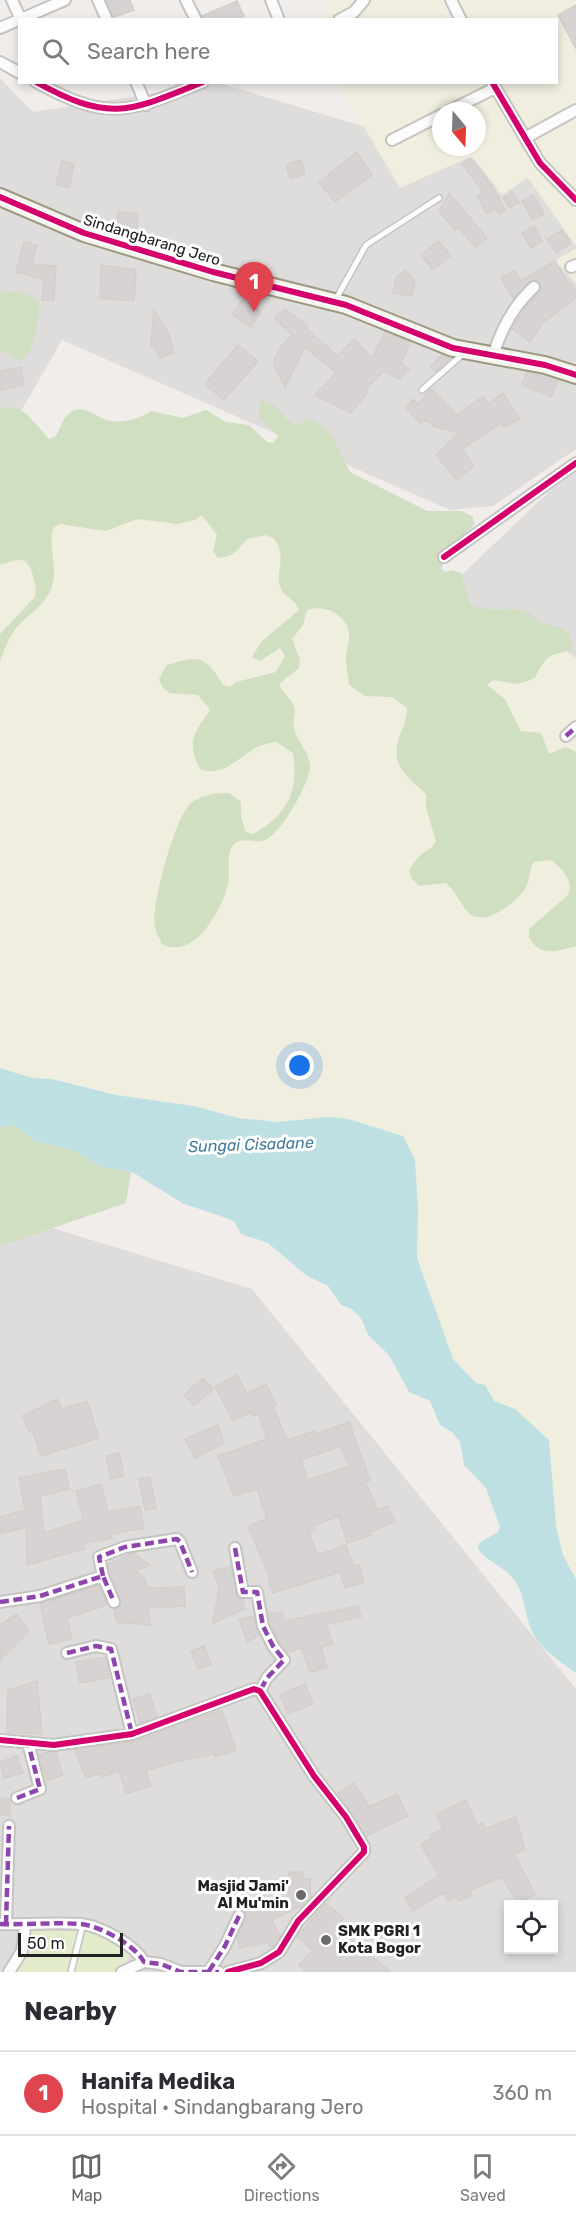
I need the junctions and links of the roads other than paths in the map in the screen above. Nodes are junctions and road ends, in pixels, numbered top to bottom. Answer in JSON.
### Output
{"nodes":[{"id":1,"x":12,"y":0,"type":"edge"},
{"id":2,"x":65,"y":0,"type":"edge"},
{"id":3,"x":98,"y":0,"type":"edge"},
{"id":4,"x":186,"y":0,"type":"edge"},
{"id":5,"x":271,"y":0,"type":"edge"},
{"id":6,"x":364,"y":0,"type":"edge"},
{"id":7,"x":451,"y":0,"type":"edge"},
{"id":8,"x":21,"y":18,"type":"edge"},
{"id":9,"x":23,"y":18,"type":"edge"},
{"id":10,"x":106,"y":18,"type":"edge"},
{"id":11,"x":195,"y":18,"type":"edge"},
{"id":12,"x":278,"y":18,"type":"edge"},
{"id":13,"x":343,"y":18,"type":"edge"},
{"id":14,"x":459,"y":18,"type":"edge"},
{"id":15,"x":18,"y":20,"type":"edge"},
{"id":16,"x":0,"y":28,"type":"edge"},
{"id":17,"x":0,"y":62,"type":"edge"},
{"id":18,"x":18,"y":72,"type":"edge"},
{"id":19,"x":137,"y":84,"type":"edge"},
{"id":20,"x":198,"y":84,"type":"edge"},
{"id":21,"x":494,"y":85,"type":"edge"},
{"id":22,"x":51,"y":87,"type":"edge"},
{"id":23,"x":465,"y":102,"type":"edge"},
{"id":24,"x":146,"y":105,"type":"junction"},
{"id":25,"x":576,"y":110,"type":"edge"},
{"id":26,"x":432,"y":120,"type":"edge"},
{"id":27,"x":525,"y":138,"type":"junction"},
{"id":28,"x":392,"y":140,"type":"dead end"},
{"id":29,"x":0,"y":197,"type":"edge"},
{"id":30,"x":575,"y":197,"type":"edge"},
{"id":31,"x":439,"y":198,"type":"dead end"},
{"id":32,"x":534,"y":287,"type":"dead end"},
{"id":33,"x":334,"y":302,"type":"junction"},
{"id":34,"x":466,"y":351,"type":"junction"},
{"id":35,"x":493,"y":356,"type":"junction"},
{"id":36,"x":576,"y":375,"type":"edge"},
{"id":37,"x":422,"y":390,"type":"dead end"},
{"id":38,"x":576,"y":463,"type":"edge"},
{"id":39,"x":444,"y":557,"type":"dead end"},
{"id":40,"x":576,"y":726,"type":"edge"},
{"id":41,"x":566,"y":736,"type":"dead end"},
{"id":42,"x":235,"y":1548,"type":"dead end"},
{"id":43,"x":192,"y":1572,"type":"dead end"},
{"id":44,"x":103,"y":1576,"type":"junction"},
{"id":45,"x":0,"y":1602,"type":"edge"},
{"id":46,"x":114,"y":1602,"type":"dead end"},
{"id":47,"x":67,"y":1653,"type":"dead end"},
{"id":48,"x":260,"y":1691,"type":"junction"},
{"id":49,"x":132,"y":1734,"type":"junction"},
{"id":50,"x":0,"y":1740,"type":"edge"},
{"id":51,"x":28,"y":1743,"type":"junction"},
{"id":52,"x":17,"y":1798,"type":"dead end"},
{"id":53,"x":9,"y":1826,"type":"dead end"},
{"id":54,"x":239,"y":1916,"type":"dead end"},
{"id":55,"x":3,"y":1924,"type":"edge"},
{"id":56,"x":83,"y":1924,"type":"junction"},
{"id":57,"x":25,"y":1926,"type":"junction"},
{"id":58,"x":144,"y":1962,"type":"junction"},
{"id":59,"x":209,"y":1971,"type":"edge"},
{"id":60,"x":9,"y":1972,"type":"edge"},
{"id":61,"x":71,"y":1972,"type":"edge"},
{"id":62,"x":122,"y":1972,"type":"edge"},
{"id":63,"x":219,"y":1972,"type":"edge"},
{"id":64,"x":228,"y":1972,"type":"edge"}],
"edges":[{"from":1,"to":8,"type":"street"},
{"from":2,"to":9,"type":"street"},
{"from":3,"to":10,"type":"street"},
{"from":4,"to":11,"type":"street"},
{"from":5,"to":12,"type":"street"},
{"from":6,"to":13,"type":"street"},
{"from":7,"to":14,"type":"street"},
{"from":15,"to":16,"type":"street"},
{"from":17,"to":18,"type":"street"},
{"from":19,"to":24,"type":"street"},
{"from":20,"to":24,"type":"street"},
{"from":21,"to":23,"type":"street"},
{"from":21,"to":27,"type":"street"},
{"from":22,"to":24,"type":"street"},
{"from":25,"to":27,"type":"street"},
{"from":26,"to":28,"type":"street"},
{"from":27,"to":30,"type":"street"},
{"from":29,"to":33,"type":"street","name":"Sindangbarang Jero"},
{"from":31,"to":33,"type":"lane"},
{"from":32,"to":35,"type":"street"},
{"from":33,"to":34,"type":"street","name":"Sindangbarang Jero"},
{"from":34,"to":35,"type":"street","name":"Sindangbarang Jero"},
{"from":34,"to":37,"type":"lane"},
{"from":35,"to":36,"type":"street","name":"Sindangbarang Jero"},
{"from":38,"to":39,"type":"street"},
{"from":40,"to":41,"type":"street"},
{"from":42,"to":48,"type":"street"},
{"from":43,"to":44,"type":"street"},
{"from":44,"to":45,"type":"street"},
{"from":44,"to":46,"type":"street"},
{"from":47,"to":49,"type":"street"},
{"from":48,"to":49,"type":"street"},
{"from":48,"to":64,"type":"street"},
{"from":49,"to":51,"type":"street"},
{"from":50,"to":51,"type":"street"},
{"from":51,"to":52,"type":"street"},
{"from":53,"to":55,"type":"street"},
{"from":54,"to":59,"type":"street"},
{"from":55,"to":57,"type":"street"},
{"from":56,"to":57,"type":"street"},
{"from":56,"to":58,"type":"street"},
{"from":56,"to":61,"type":"lane"},
{"from":57,"to":60,"type":"street"},
{"from":58,"to":59,"type":"street"},
{"from":58,"to":62,"type":"street"},
{"from":59,"to":63,"type":"street"}]}
